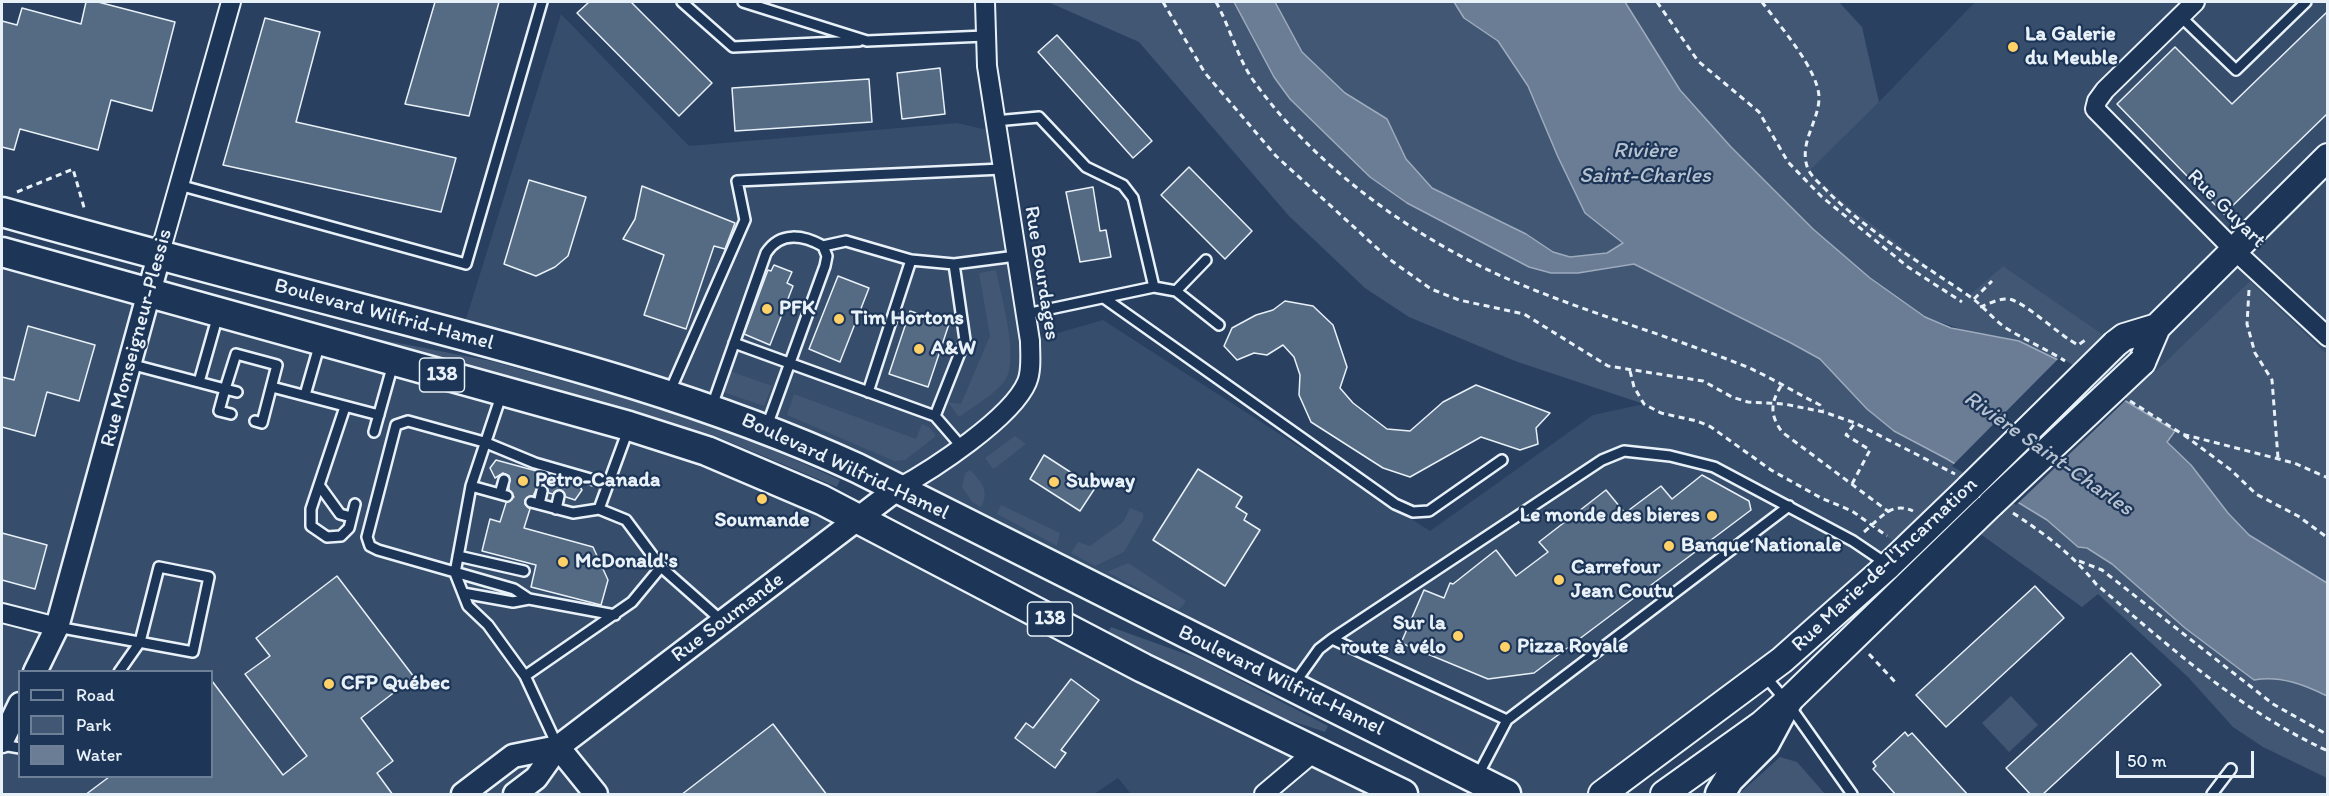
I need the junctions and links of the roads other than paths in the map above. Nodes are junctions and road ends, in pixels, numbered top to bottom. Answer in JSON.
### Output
{"nodes":[{"id":1,"x":231,"y":2,"type":"edge"},
{"id":2,"x":542,"y":2,"type":"edge"},
{"id":3,"x":682,"y":2,"type":"edge"},
{"id":4,"x":742,"y":2,"type":"edge"},
{"id":5,"x":985,"y":2,"type":"edge"},
{"id":6,"x":2195,"y":2,"type":"edge"},
{"id":7,"x":2307,"y":2,"type":"edge"},
{"id":8,"x":2180,"y":16,"type":"junction"},
{"id":9,"x":985,"y":36,"type":"junction"},
{"id":10,"x":867,"y":41,"type":"junction"},
{"id":11,"x":994,"y":121,"type":"junction"},
{"id":12,"x":2328,"y":157,"type":"edge"},
{"id":13,"x":1002,"y":170,"type":"junction"},
{"id":14,"x":179,"y":185,"type":"junction"},
{"id":15,"x":7,"y":203,"type":"edge"},
{"id":16,"x":823,"y":246,"type":"junction"},
{"id":17,"x":2233,"y":249,"type":"junction"},
{"id":18,"x":2,"y":252,"type":"edge"},
{"id":19,"x":159,"y":256,"type":"junction"},
{"id":20,"x":1016,"y":256,"type":"junction"},
{"id":21,"x":911,"y":260,"type":"junction"},
{"id":22,"x":1206,"y":260,"type":"dead end"},
{"id":23,"x":954,"y":264,"type":"junction"},
{"id":24,"x":1154,"y":287,"type":"junction"},
{"id":25,"x":1176,"y":291,"type":"junction"},
{"id":26,"x":149,"y":294,"type":"junction"},
{"id":27,"x":1104,"y":298,"type":"junction"},
{"id":28,"x":218,"y":313,"type":"junction"},
{"id":29,"x":1026,"y":314,"type":"junction"},
{"id":30,"x":1219,"y":325,"type":"dead end"},
{"id":31,"x":2157,"y":327,"type":"junction"},
{"id":32,"x":2328,"y":338,"type":"edge"},
{"id":33,"x":320,"y":341,"type":"junction"},
{"id":34,"x":734,"y":343,"type":"junction"},
{"id":35,"x":393,"y":361,"type":"junction"},
{"id":36,"x":130,"y":363,"type":"junction"},
{"id":37,"x":789,"y":363,"type":"junction"},
{"id":38,"x":231,"y":370,"type":"junction"},
{"id":39,"x":242,"y":373,"type":"dead end"},
{"id":40,"x":199,"y":382,"type":"junction"},
{"id":41,"x":270,"y":382,"type":"junction"},
{"id":42,"x":225,"y":389,"type":"junction"},
{"id":43,"x":237,"y":392,"type":"dead end"},
{"id":44,"x":503,"y":392,"type":"junction"},
{"id":45,"x":868,"y":392,"type":"junction"},
{"id":46,"x":669,"y":393,"type":"junction"},
{"id":47,"x":305,"y":395,"type":"junction"},
{"id":48,"x":345,"y":407,"type":"junction"},
{"id":49,"x":711,"y":408,"type":"junction"},
{"id":50,"x":231,"y":414,"type":"dead end"},
{"id":51,"x":379,"y":416,"type":"junction"},
{"id":52,"x":935,"y":416,"type":"junction"},
{"id":53,"x":255,"y":421,"type":"dead end"},
{"id":54,"x":629,"y":426,"type":"junction"},
{"id":55,"x":767,"y":428,"type":"junction"},
{"id":56,"x":374,"y":432,"type":"dead end"},
{"id":57,"x":484,"y":442,"type":"junction"},
{"id":58,"x":961,"y":446,"type":"junction"},
{"id":59,"x":1502,"y":460,"type":"dead end"},
{"id":60,"x":504,"y":480,"type":"dead end"},
{"id":61,"x":608,"y":484,"type":"junction"},
{"id":62,"x":319,"y":485,"type":"junction"},
{"id":63,"x":471,"y":486,"type":"junction"},
{"id":64,"x":897,"y":489,"type":"junction"},
{"id":65,"x":542,"y":491,"type":"dead end"},
{"id":66,"x":559,"y":496,"type":"dead end"},
{"id":67,"x":355,"y":504,"type":"dead end"},
{"id":68,"x":1789,"y":506,"type":"junction"},
{"id":69,"x":556,"y":508,"type":"junction"},
{"id":70,"x":599,"y":509,"type":"junction"},
{"id":71,"x":351,"y":517,"type":"junction"},
{"id":72,"x":858,"y":517,"type":"junction"},
{"id":73,"x":458,"y":556,"type":"junction"},
{"id":74,"x":661,"y":567,"type":"junction"},
{"id":75,"x":1900,"y":570,"type":"junction"},
{"id":76,"x":524,"y":571,"type":"dead end"},
{"id":77,"x":455,"y":573,"type":"junction"},
{"id":78,"x":463,"y":592,"type":"junction"},
{"id":79,"x":529,"y":599,"type":"junction"},
{"id":80,"x":2,"y":613,"type":"edge"},
{"id":81,"x":615,"y":615,"type":"junction"},
{"id":82,"x":722,"y":621,"type":"junction"},
{"id":83,"x":57,"y":627,"type":"junction"},
{"id":84,"x":1332,"y":639,"type":"junction"},
{"id":85,"x":140,"y":642,"type":"junction"},
{"id":86,"x":36,"y":670,"type":"edge"},
{"id":87,"x":120,"y":670,"type":"edge"},
{"id":88,"x":1764,"y":675,"type":"junction"},
{"id":89,"x":525,"y":676,"type":"junction"},
{"id":90,"x":1292,"y":686,"type":"junction"},
{"id":91,"x":1787,"y":702,"type":"junction"},
{"id":92,"x":18,"y":708,"type":"edge"},
{"id":93,"x":1507,"y":720,"type":"junction"},
{"id":94,"x":2,"y":743,"type":"edge"},
{"id":95,"x":18,"y":747,"type":"edge"},
{"id":96,"x":558,"y":747,"type":"junction"},
{"id":97,"x":1316,"y":751,"type":"junction"},
{"id":98,"x":2231,"y":769,"type":"dead end"},
{"id":99,"x":1476,"y":779,"type":"junction"},
{"id":100,"x":463,"y":795,"type":"edge"},
{"id":101,"x":515,"y":795,"type":"edge"},
{"id":102,"x":596,"y":795,"type":"edge"},
{"id":103,"x":1264,"y":795,"type":"edge"},
{"id":104,"x":1403,"y":795,"type":"edge"},
{"id":105,"x":1506,"y":795,"type":"edge"},
{"id":106,"x":1602,"y":795,"type":"edge"},
{"id":107,"x":1664,"y":795,"type":"edge"},
{"id":108,"x":1720,"y":795,"type":"edge"},
{"id":109,"x":1852,"y":795,"type":"edge"},
{"id":110,"x":2212,"y":795,"type":"edge"}],
"edges":[{"from":1,"to":14,"type":"street","name":"Rue Monseigneur-Plessis"},
{"from":2,"to":14,"type":"lane"},
{"from":3,"to":10,"type":"lane"},
{"from":4,"to":10,"type":"lane"},
{"from":5,"to":9,"type":"street","name":"Rue Bourdages"},
{"from":6,"to":8,"type":"street"},
{"from":7,"to":8,"type":"lane"},
{"from":8,"to":17,"type":"street","name":"Rue Guyart"},
{"from":9,"to":10,"type":"lane"},
{"from":9,"to":11,"type":"street","name":"Rue Bourdages"},
{"from":11,"to":13,"type":"street","name":"Rue Bourdages"},
{"from":11,"to":24,"type":"lane"},
{"from":12,"to":17,"type":"main road","name":"Rue Marie-de-l'Incarnation"},
{"from":13,"to":20,"type":"street","name":"Rue Bourdages"},
{"from":13,"to":46,"type":"lane"},
{"from":14,"to":19,"type":"street","name":"Rue Monseigneur-Plessis"},
{"from":15,"to":19,"type":"main road","name":"Boulevard Wilfrid-Hamel","number":"138"},
{"from":16,"to":21,"type":"lane"},
{"from":16,"to":34,"type":"lane"},
{"from":16,"to":37,"type":"lane"},
{"from":17,"to":31,"type":"main road","name":"Rue Marie-de-l'Incarnation"},
{"from":17,"to":32,"type":"street","name":"Rue Guyart"},
{"from":18,"to":26,"type":"main road","name":"Boulevard Wilfrid-Hamel","number":"138"},
{"from":19,"to":26,"type":"street","name":"Rue Monseigneur-Plessis"},
{"from":19,"to":46,"type":"main road","name":"Boulevard Wilfrid-Hamel","number":"138"},
{"from":20,"to":23,"type":"lane"},
{"from":20,"to":29,"type":"street","name":"Rue Bourdages"},
{"from":21,"to":23,"type":"lane"},
{"from":21,"to":45,"type":"lane"},
{"from":22,"to":25,"type":"lane"},
{"from":23,"to":52,"type":"lane"},
{"from":24,"to":25,"type":"lane"},
{"from":24,"to":27,"type":"lane"},
{"from":25,"to":30,"type":"lane"},
{"from":26,"to":28,"type":"main road","name":"Boulevard Wilfrid-Hamel","number":"138"},
{"from":26,"to":36,"type":"street","name":"Rue Monseigneur-Plessis"},
{"from":27,"to":29,"type":"lane"},
{"from":27,"to":59,"type":"lane"},
{"from":28,"to":33,"type":"main road","name":"Boulevard Wilfrid-Hamel","number":"138"},
{"from":28,"to":40,"type":"lane"},
{"from":29,"to":58,"type":"street","name":"Rue Bourdages"},
{"from":31,"to":75,"type":"main road","name":"Rue Marie-de-l'Incarnation","bridge":true},
{"from":31,"to":75,"type":"main road","name":"Rue Marie-de-l'Incarnation","bridge":true},
{"from":33,"to":35,"type":"main road","name":"Boulevard Wilfrid-Hamel","number":"138"},
{"from":33,"to":47,"type":"lane"},
{"from":34,"to":37,"type":"lane"},
{"from":34,"to":49,"type":"lane"},
{"from":35,"to":44,"type":"main road","name":"Boulevard Wilfrid-Hamel","number":"138"},
{"from":35,"to":51,"type":"lane"},
{"from":36,"to":40,"type":"lane"},
{"from":36,"to":83,"type":"street","name":"Rue Monseigneur-Plessis"},
{"from":37,"to":45,"type":"lane"},
{"from":37,"to":55,"type":"lane"},
{"from":38,"to":39,"type":"lane"},
{"from":38,"to":41,"type":"lane"},
{"from":38,"to":42,"type":"lane"},
{"from":40,"to":42,"type":"lane"},
{"from":41,"to":47,"type":"lane"},
{"from":41,"to":53,"type":"lane"},
{"from":42,"to":43,"type":"lane"},
{"from":42,"to":50,"type":"lane"},
{"from":44,"to":54,"type":"main road","name":"Boulevard Wilfrid-Hamel","number":"138"},
{"from":44,"to":57,"type":"lane"},
{"from":45,"to":52,"type":"lane"},
{"from":46,"to":49,"type":"main road","name":"Boulevard Wilfrid-Hamel","number":"138"},
{"from":47,"to":48,"type":"lane"},
{"from":48,"to":51,"type":"lane"},
{"from":48,"to":62,"type":"lane"},
{"from":49,"to":55,"type":"main road","name":"Boulevard Wilfrid-Hamel","number":"138"},
{"from":51,"to":56,"type":"lane"},
{"from":52,"to":58,"type":"lane"},
{"from":54,"to":61,"type":"lane"},
{"from":54,"to":72,"type":"main road","name":"Boulevard Wilfrid-Hamel","number":"138"},
{"from":55,"to":64,"type":"main road","name":"Boulevard Wilfrid-Hamel","number":"138"},
{"from":57,"to":61,"type":"lane"},
{"from":57,"to":63,"type":"lane"},
{"from":57,"to":77,"type":"lane"},
{"from":58,"to":64,"type":"street","name":"Rue Bourdages"},
{"from":60,"to":63,"type":"lane"},
{"from":61,"to":70,"type":"lane"},
{"from":62,"to":71,"type":"lane"},
{"from":62,"to":71,"type":"lane"},
{"from":63,"to":73,"type":"lane"},
{"from":64,"to":72,"type":"street","name":"Rue Soumande"},
{"from":64,"to":90,"type":"main road","name":"Boulevard Wilfrid-Hamel","number":"138"},
{"from":65,"to":69,"type":"lane"},
{"from":66,"to":69,"type":"lane"},
{"from":67,"to":71,"type":"lane"},
{"from":68,"to":75,"type":"lane"},
{"from":68,"to":84,"type":"lane"},
{"from":68,"to":93,"type":"lane"},
{"from":69,"to":70,"type":"lane"},
{"from":70,"to":74,"type":"lane"},
{"from":72,"to":82,"type":"street","name":"Rue Soumande"},
{"from":72,"to":97,"type":"main road","name":"Boulevard Wilfrid-Hamel","number":"138"},
{"from":73,"to":76,"type":"lane"},
{"from":73,"to":77,"type":"lane"},
{"from":74,"to":81,"type":"lane"},
{"from":74,"to":82,"type":"lane"},
{"from":75,"to":88,"type":"main road","name":"Rue Marie-de-l'Incarnation"},
{"from":75,"to":91,"type":"main road","name":"Rue Marie-de-l'Incarnation"},
{"from":77,"to":78,"type":"lane"},
{"from":77,"to":79,"type":"lane"},
{"from":78,"to":79,"type":"lane"},
{"from":78,"to":89,"type":"lane"},
{"from":79,"to":81,"type":"lane"},
{"from":80,"to":83,"type":"street"},
{"from":81,"to":89,"type":"lane"},
{"from":82,"to":96,"type":"street","name":"Rue Soumande"},
{"from":83,"to":85,"type":"lane"},
{"from":83,"to":86,"type":"street","name":"Rue Monseigneur-Plessis"},
{"from":84,"to":90,"type":"lane"},
{"from":84,"to":93,"type":"lane"},
{"from":85,"to":85,"type":"lane"},
{"from":85,"to":87,"type":"lane"},
{"from":88,"to":91,"type":"lane"},
{"from":88,"to":106,"type":"main road","name":"Rue Marie-de-l'Incarnation"},
{"from":89,"to":96,"type":"lane"},
{"from":90,"to":99,"type":"main road","name":"Boulevard Wilfrid-Hamel","number":"138"},
{"from":91,"to":107,"type":"main road","name":"Rue Marie-de-l'Incarnation"},
{"from":91,"to":108,"type":"main road"},
{"from":91,"to":109,"type":"lane"},
{"from":92,"to":94,"type":"street"},
{"from":93,"to":99,"type":"lane"},
{"from":94,"to":95,"type":"lane"},
{"from":96,"to":100,"type":"street","name":"Rue Soumande"},
{"from":96,"to":101,"type":"street","name":"Rue Soumande"},
{"from":96,"to":102,"type":"street"},
{"from":97,"to":103,"type":"street"},
{"from":97,"to":104,"type":"main road","name":"Boulevard Wilfrid-Hamel","number":"138"},
{"from":98,"to":110,"type":"lane"},
{"from":99,"to":105,"type":"main road","name":"Boulevard Wilfrid-Hamel","number":"138"}]}
